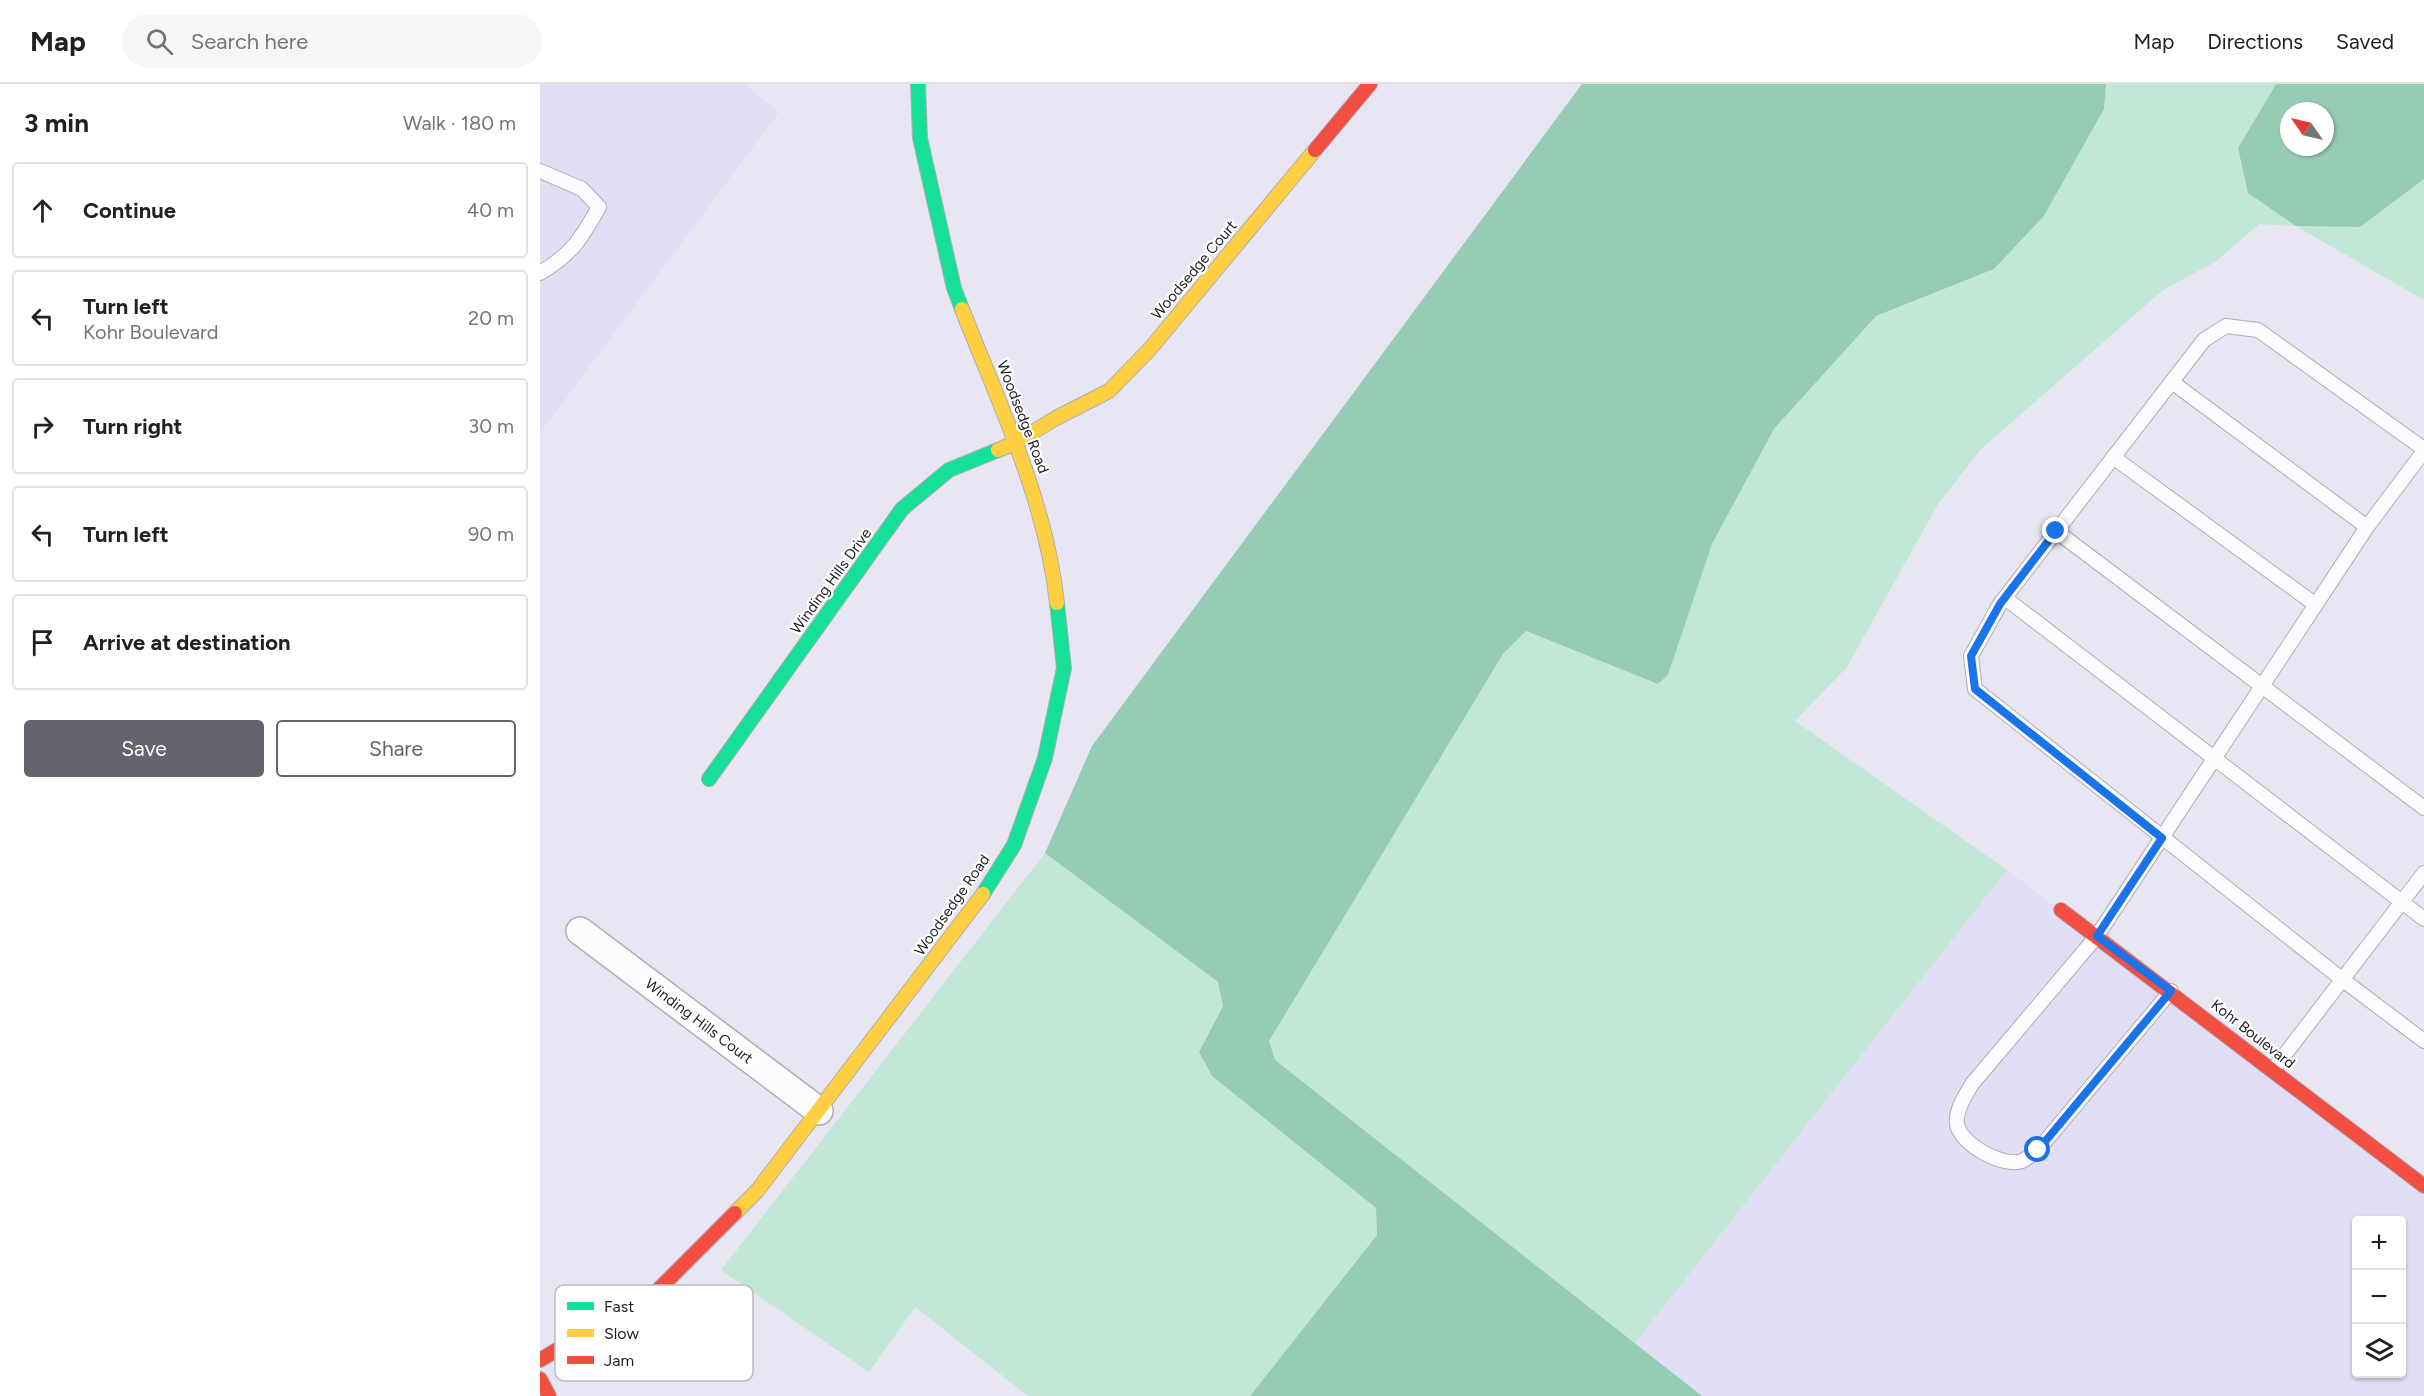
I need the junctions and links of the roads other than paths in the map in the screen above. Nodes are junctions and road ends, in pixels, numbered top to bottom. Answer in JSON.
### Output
{"nodes":[{"id":1,"x":918,"y":84,"type":"edge"},
{"id":2,"x":1370,"y":84,"type":"edge"},
{"id":3,"x":540,"y":171,"type":"edge"},
{"id":4,"x":540,"y":273,"type":"edge"},
{"id":5,"x":2172,"y":382,"type":"junction"},
{"id":6,"x":1015,"y":443,"type":"junction"},
{"id":7,"x":2424,"y":450,"type":"edge"},
{"id":8,"x":2113,"y":457,"type":"junction"},
{"id":9,"x":2367,"y":527,"type":"junction"},
{"id":10,"x":2056,"y":531,"type":"junction"},
{"id":11,"x":2005,"y":598,"type":"junction"},
{"id":12,"x":2316,"y":605,"type":"junction"},
{"id":13,"x":2262,"y":685,"type":"junction"},
{"id":14,"x":2214,"y":758,"type":"junction"},
{"id":15,"x":709,"y":779,"type":"dead end"},
{"id":16,"x":2424,"y":808,"type":"edge"},
{"id":17,"x":2162,"y":838,"type":"junction"},
{"id":18,"x":2424,"y":873,"type":"edge"},
{"id":19,"x":2402,"y":902,"type":"junction"},
{"id":20,"x":2061,"y":910,"type":"dead end"},
{"id":21,"x":2424,"y":919,"type":"edge"},
{"id":22,"x":580,"y":931,"type":"dead end"},
{"id":23,"x":2097,"y":936,"type":"junction"},
{"id":24,"x":2343,"y":980,"type":"junction"},
{"id":25,"x":2171,"y":991,"type":"junction"},
{"id":26,"x":2424,"y":1041,"type":"edge"},
{"id":27,"x":2273,"y":1070,"type":"junction"},
{"id":28,"x":819,"y":1111,"type":"junction"},
{"id":29,"x":2424,"y":1186,"type":"edge"},
{"id":30,"x":663,"y":1285,"type":"edge"},
{"id":31,"x":555,"y":1351,"type":"edge"},
{"id":32,"x":540,"y":1360,"type":"edge"},
{"id":33,"x":540,"y":1378,"type":"edge"},
{"id":34,"x":549,"y":1396,"type":"edge"}],
"edges":[{"from":1,"to":6,"type":"street","name":"Woodsedge Road"},
{"from":2,"to":6,"type":"street","name":"Woodsedge Court"},
{"from":3,"to":4,"type":"lane"},
{"from":5,"to":7,"type":"lane"},
{"from":5,"to":8,"type":"lane"},
{"from":5,"to":9,"type":"lane"},
{"from":6,"to":15,"type":"street","name":"Winding Hills Drive"},
{"from":6,"to":28,"type":"street","name":"Woodsedge Road"},
{"from":7,"to":9,"type":"lane"},
{"from":8,"to":10,"type":"lane"},
{"from":8,"to":12,"type":"lane"},
{"from":9,"to":12,"type":"lane"},
{"from":10,"to":11,"type":"lane"},
{"from":10,"to":13,"type":"lane"},
{"from":11,"to":14,"type":"lane"},
{"from":11,"to":17,"type":"lane"},
{"from":12,"to":13,"type":"lane"},
{"from":13,"to":14,"type":"lane"},
{"from":13,"to":16,"type":"lane"},
{"from":14,"to":17,"type":"lane"},
{"from":14,"to":19,"type":"lane"},
{"from":17,"to":23,"type":"lane"},
{"from":17,"to":24,"type":"lane"},
{"from":18,"to":19,"type":"lane"},
{"from":19,"to":21,"type":"lane"},
{"from":19,"to":24,"type":"lane"},
{"from":20,"to":23,"type":"street","name":"Kohr Boulevard"},
{"from":22,"to":28,"type":"street","name":"Winding Hills Court"},
{"from":23,"to":25,"type":"street","name":"Kohr Boulevard"},
{"from":23,"to":25,"type":"lane"},
{"from":24,"to":26,"type":"lane"},
{"from":24,"to":27,"type":"lane"},
{"from":25,"to":27,"type":"street","name":"Kohr Boulevard"},
{"from":27,"to":29,"type":"street","name":"Kohr Boulevard"},
{"from":28,"to":30,"type":"street","name":"Woodsedge Road"},
{"from":31,"to":32,"type":"street","name":"Woodsedge Road"},
{"from":33,"to":34,"type":"street"}]}
